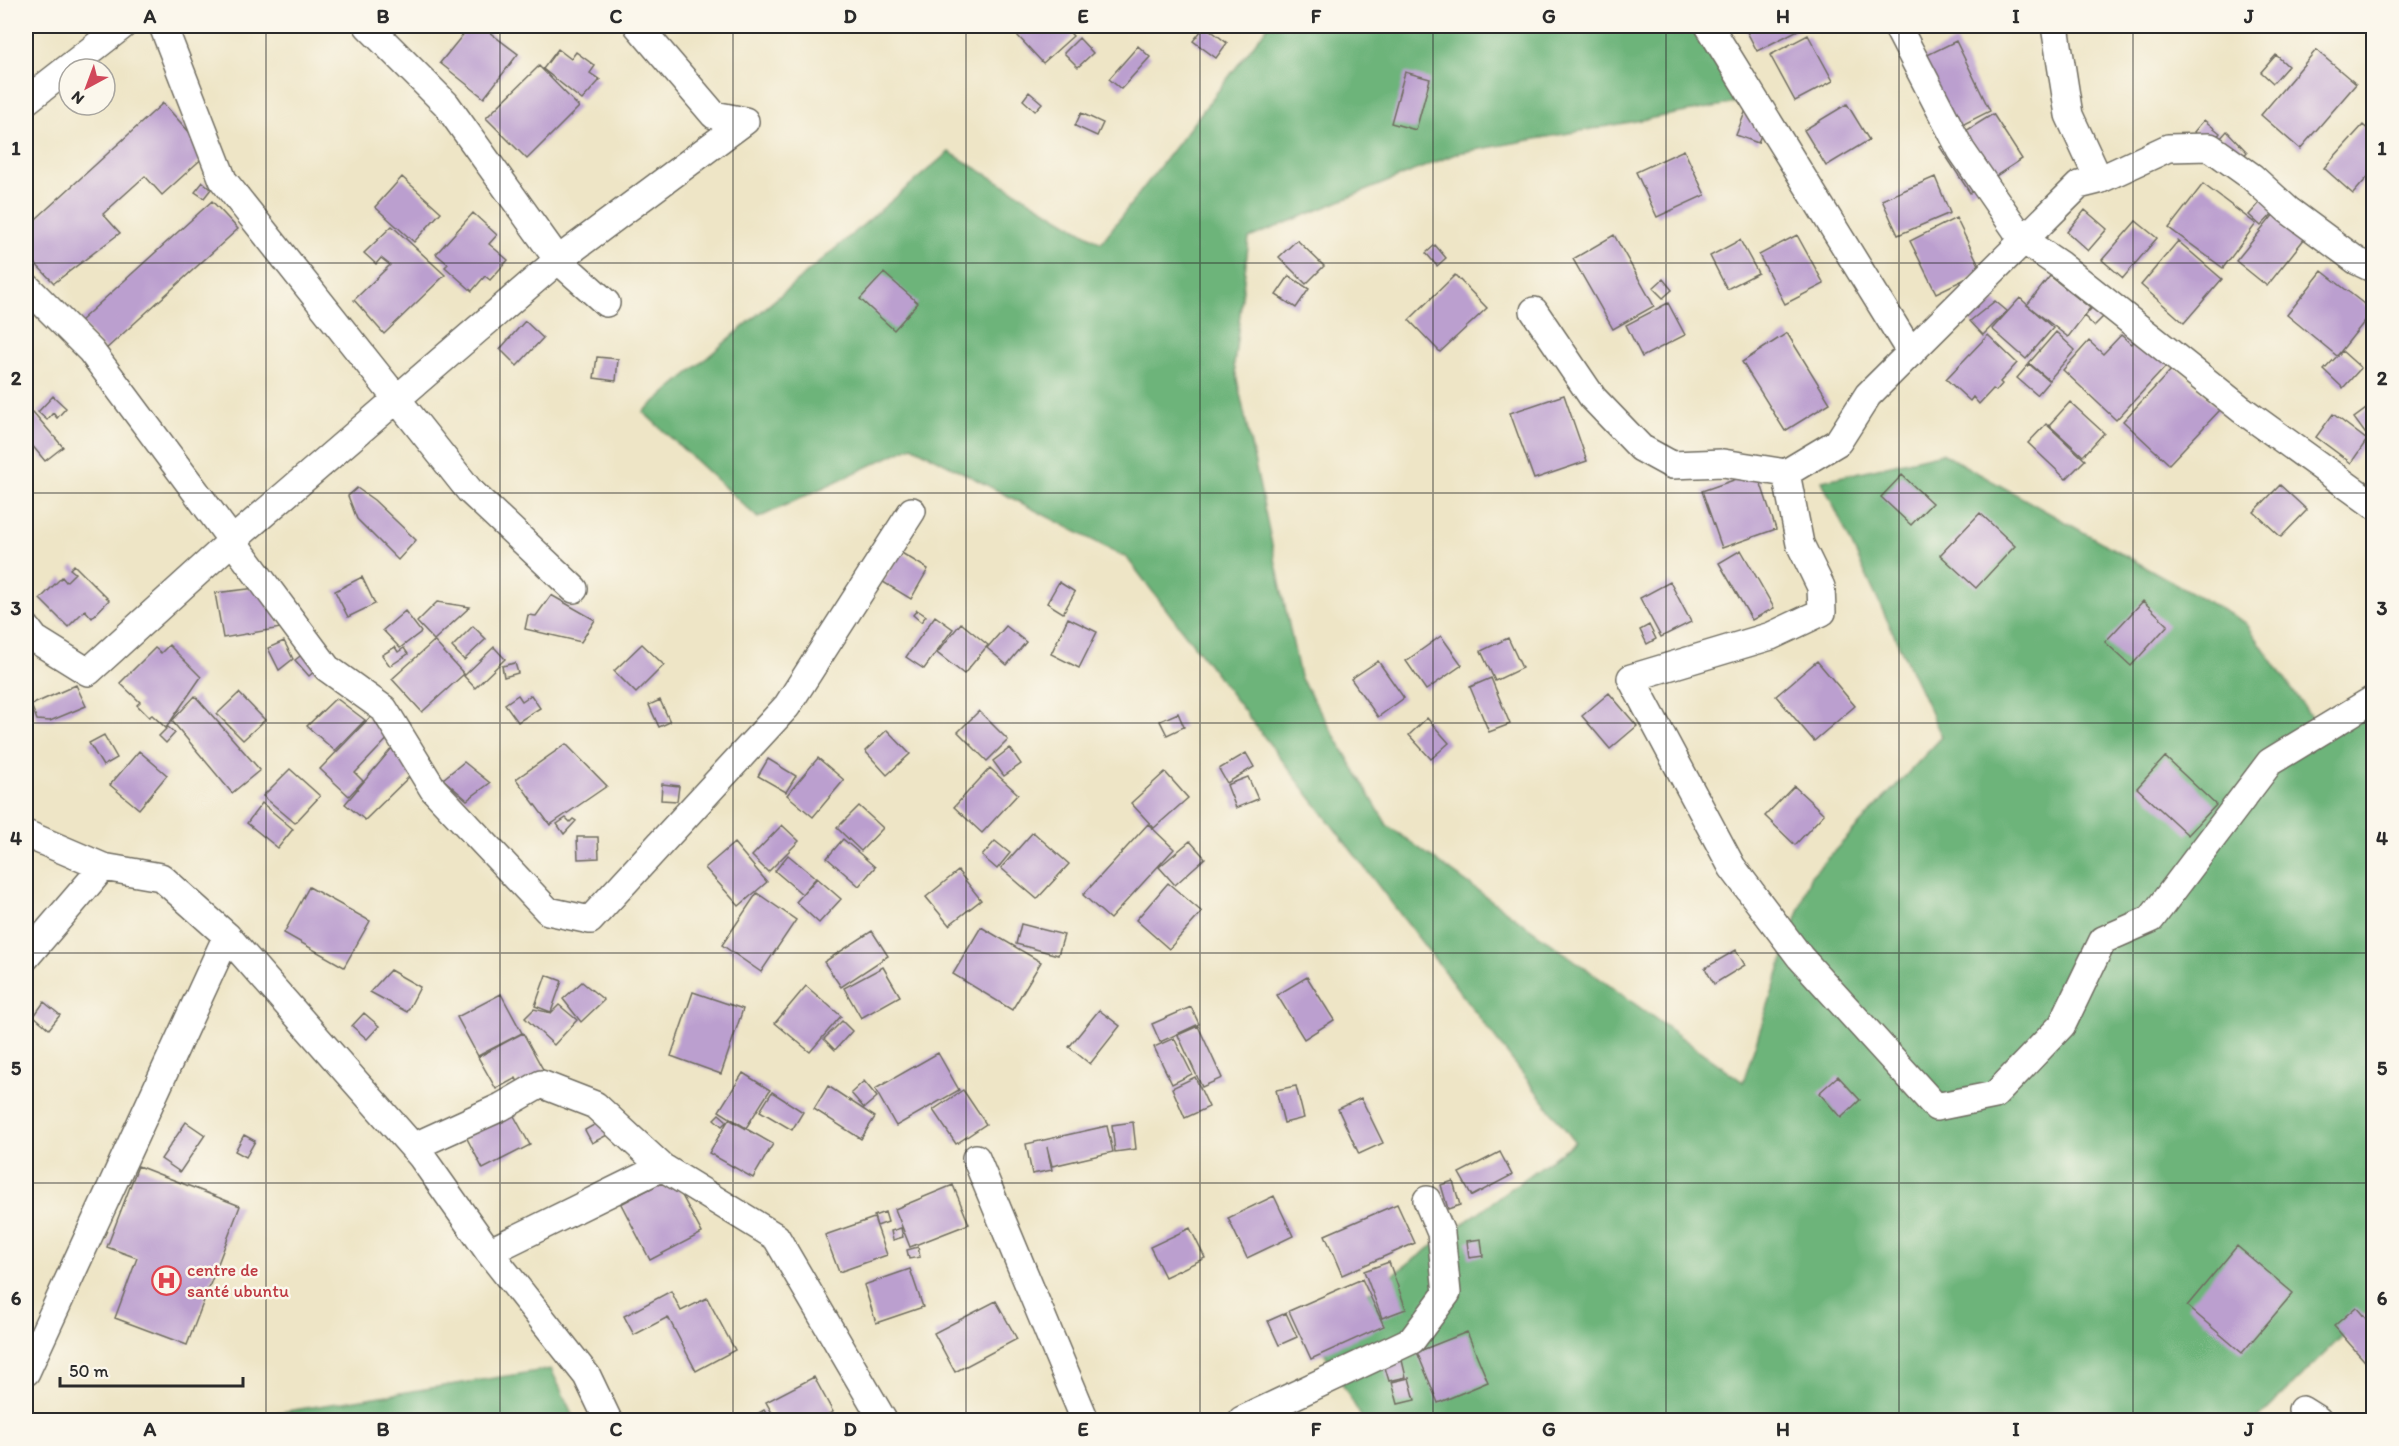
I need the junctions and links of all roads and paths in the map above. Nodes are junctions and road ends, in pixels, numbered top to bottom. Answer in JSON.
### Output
{"nodes":[{"id":1,"x":122,"y":26,"type":"edge"},
{"id":2,"x":163,"y":26,"type":"edge"},
{"id":3,"x":368,"y":26,"type":"edge"},
{"id":4,"x":638,"y":26,"type":"edge"},
{"id":5,"x":1709,"y":26,"type":"edge"},
{"id":6,"x":1897,"y":26,"type":"edge"},
{"id":7,"x":2055,"y":26,"type":"edge"},
{"id":8,"x":26,"y":101,"type":"edge"},
{"id":9,"x":2099,"y":180,"type":"junction"},
{"id":10,"x":2023,"y":240,"type":"junction"},
{"id":11,"x":558,"y":260,"type":"junction"},
{"id":12,"x":2373,"y":269,"type":"edge"},
{"id":13,"x":26,"y":286,"type":"edge"},
{"id":14,"x":606,"y":303,"type":"dead end"},
{"id":15,"x":1534,"y":311,"type":"dead end"},
{"id":16,"x":1911,"y":353,"type":"junction"},
{"id":17,"x":397,"y":398,"type":"junction"},
{"id":18,"x":1786,"y":473,"type":"junction"},
{"id":19,"x":2373,"y":505,"type":"edge"},
{"id":20,"x":912,"y":511,"type":"dead end"},
{"id":21,"x":233,"y":540,"type":"junction"},
{"id":22,"x":574,"y":589,"type":"dead end"},
{"id":23,"x":26,"y":627,"type":"edge"},
{"id":24,"x":2373,"y":699,"type":"edge"},
{"id":25,"x":26,"y":834,"type":"edge"},
{"id":26,"x":103,"y":867,"type":"junction"},
{"id":27,"x":226,"y":936,"type":"junction"},
{"id":28,"x":26,"y":957,"type":"edge"},
{"id":29,"x":413,"y":1147,"type":"junction"},
{"id":30,"x":976,"y":1158,"type":"dead end"},
{"id":31,"x":662,"y":1167,"type":"junction"},
{"id":32,"x":1427,"y":1200,"type":"dead end"},
{"id":33,"x":489,"y":1252,"type":"junction"},
{"id":34,"x":26,"y":1372,"type":"edge"},
{"id":35,"x":608,"y":1420,"type":"edge"},
{"id":36,"x":883,"y":1420,"type":"edge"},
{"id":37,"x":1085,"y":1420,"type":"edge"},
{"id":38,"x":1242,"y":1420,"type":"edge"}],
"edges":[{"from":1,"to":8,"type":"street"},
{"from":2,"to":17,"type":"street"},
{"from":3,"to":11,"type":"street"},
{"from":4,"to":11,"type":"street"},
{"from":5,"to":16,"type":"street"},
{"from":6,"to":10,"type":"street"},
{"from":7,"to":9,"type":"street"},
{"from":9,"to":10,"type":"street"},
{"from":9,"to":12,"type":"street"},
{"from":10,"to":16,"type":"street"},
{"from":10,"to":19,"type":"street"},
{"from":11,"to":14,"type":"street"},
{"from":11,"to":17,"type":"street"},
{"from":13,"to":21,"type":"street"},
{"from":15,"to":18,"type":"street"},
{"from":16,"to":18,"type":"street"},
{"from":17,"to":21,"type":"street"},
{"from":17,"to":22,"type":"street"},
{"from":18,"to":24,"type":"street"},
{"from":20,"to":21,"type":"street"},
{"from":21,"to":23,"type":"street"},
{"from":25,"to":26,"type":"street"},
{"from":26,"to":27,"type":"street"},
{"from":26,"to":28,"type":"street"},
{"from":27,"to":29,"type":"street"},
{"from":27,"to":34,"type":"street"},
{"from":29,"to":31,"type":"street"},
{"from":29,"to":33,"type":"street"},
{"from":30,"to":37,"type":"street"},
{"from":31,"to":33,"type":"street"},
{"from":31,"to":36,"type":"street"},
{"from":32,"to":38,"type":"street"},
{"from":33,"to":35,"type":"street"}]}
